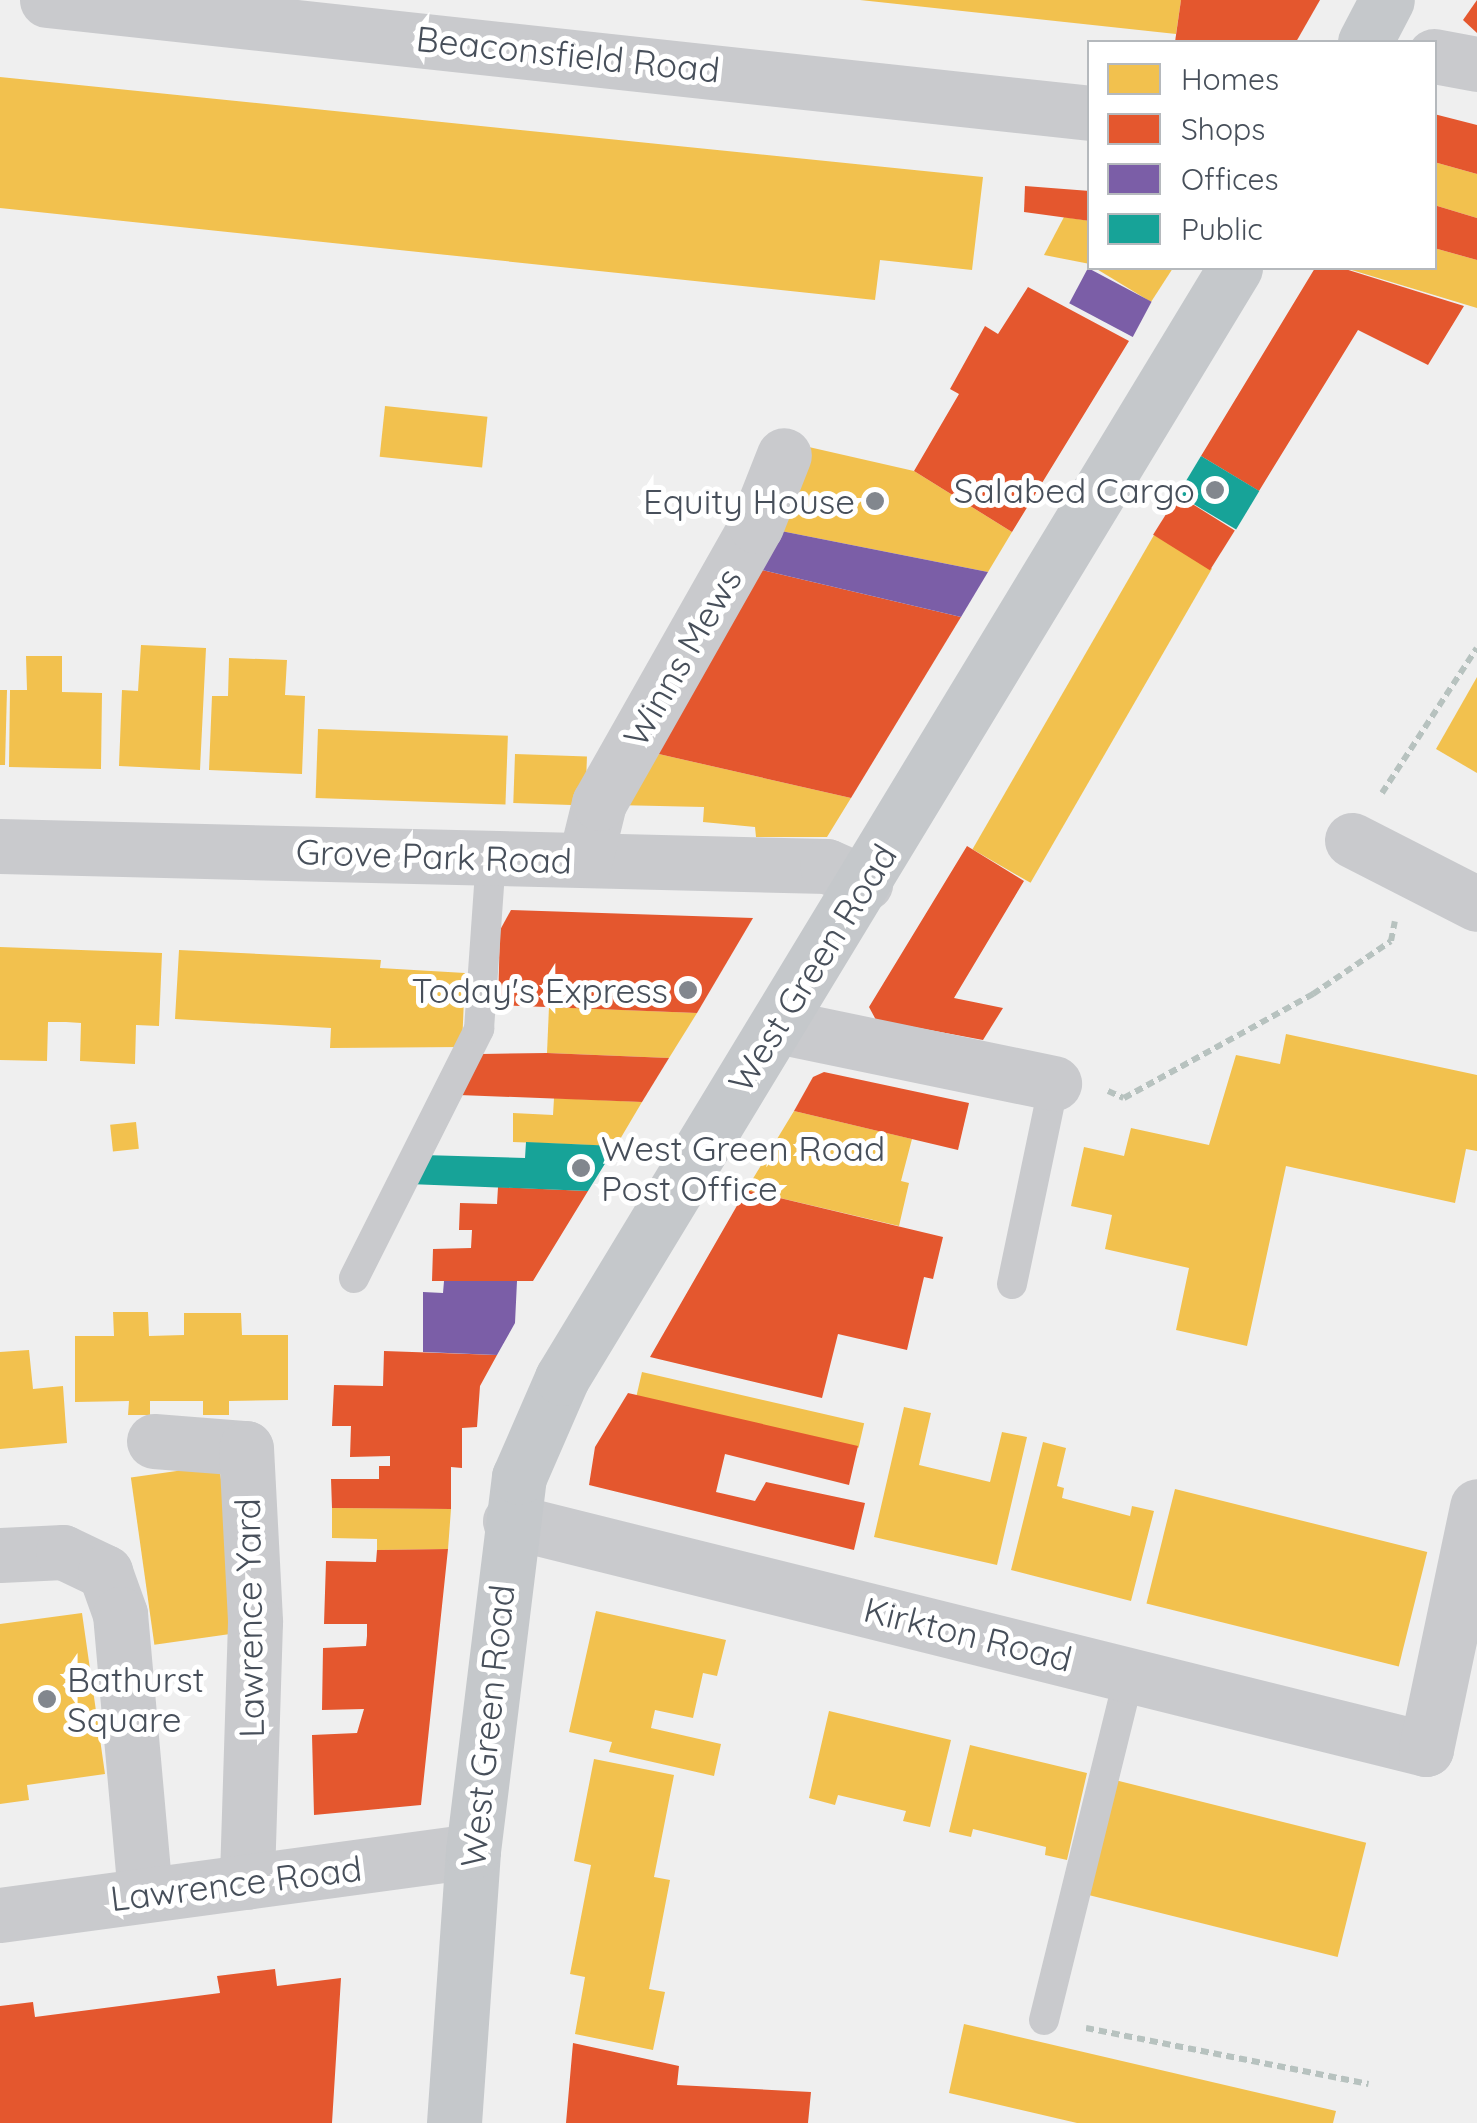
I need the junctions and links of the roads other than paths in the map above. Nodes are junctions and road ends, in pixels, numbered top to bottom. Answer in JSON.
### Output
{"nodes":[{"id":1,"x":47,"y":0,"type":"edge"},
{"id":2,"x":1437,"y":57,"type":"edge"},
{"id":3,"x":1477,"y":64,"type":"edge"},
{"id":4,"x":1087,"y":113,"type":"edge"},
{"id":5,"x":1233,"y":270,"type":"edge"},
{"id":6,"x":784,"y":456,"type":"dead end"},
{"id":7,"x":1352,"y":840,"type":"road end"},
{"id":8,"x":0,"y":846,"type":"edge"},
{"id":9,"x":490,"y":856,"type":"junction"},
{"id":10,"x":585,"y":860,"type":"junction"},
{"id":11,"x":865,"y":883,"type":"junction"},
{"id":12,"x":1477,"y":904,"type":"edge"},
{"id":13,"x":778,"y":1026,"type":"junction"},
{"id":14,"x":1074,"y":1084,"type":"joint"},
{"id":15,"x":354,"y":1278,"type":"dead end"},
{"id":16,"x":1012,"y":1284,"type":"dead end"},
{"id":17,"x":154,"y":1441,"type":"dead end"},
{"id":18,"x":1477,"y":1506,"type":"edge"},
{"id":19,"x":510,"y":1521,"type":"junction"},
{"id":20,"x":0,"y":1556,"type":"edge"},
{"id":21,"x":1129,"y":1676,"type":"junction"},
{"id":22,"x":473,"y":1851,"type":"junction"},
{"id":23,"x":247,"y":1882,"type":"junction"},
{"id":24,"x":145,"y":1894,"type":"junction"},
{"id":25,"x":0,"y":1915,"type":"edge"},
{"id":26,"x":1044,"y":2020,"type":"road end"},
{"id":27,"x":454,"y":2123,"type":"edge"}],
"edges":[{"from":1,"to":4,"type":"street","name":"Beaconsfield Road"},
{"from":2,"to":3,"type":"street"},
{"from":5,"to":11,"type":"main road","name":"West Green Road"},
{"from":6,"to":10,"type":"street","name":"Winns Mews"},
{"from":7,"to":12,"type":"street"},
{"from":8,"to":9,"type":"street","name":"Grove Park Road"},
{"from":9,"to":10,"type":"street","name":"Grove Park Road"},
{"from":9,"to":15,"type":"lane"},
{"from":10,"to":11,"type":"street","name":"Grove Park Road"},
{"from":11,"to":13,"type":"main road","name":"West Green Road"},
{"from":13,"to":14,"type":"street"},
{"from":13,"to":19,"type":"main road","name":"West Green Road"},
{"from":14,"to":16,"type":"lane"},
{"from":17,"to":23,"type":"street","name":"Lawrence Yard"},
{"from":18,"to":21,"type":"street","name":"Kirkton Road"},
{"from":19,"to":21,"type":"street","name":"Kirkton Road"},
{"from":19,"to":22,"type":"main road","name":"West Green Road"},
{"from":20,"to":24,"type":"street"},
{"from":21,"to":26,"type":"lane"},
{"from":22,"to":23,"type":"street","name":"Lawrence Road"},
{"from":22,"to":27,"type":"main road","name":"West Green Road"},
{"from":23,"to":24,"type":"street","name":"Lawrence Road"},
{"from":24,"to":25,"type":"street","name":"Lawrence Road"}]}
